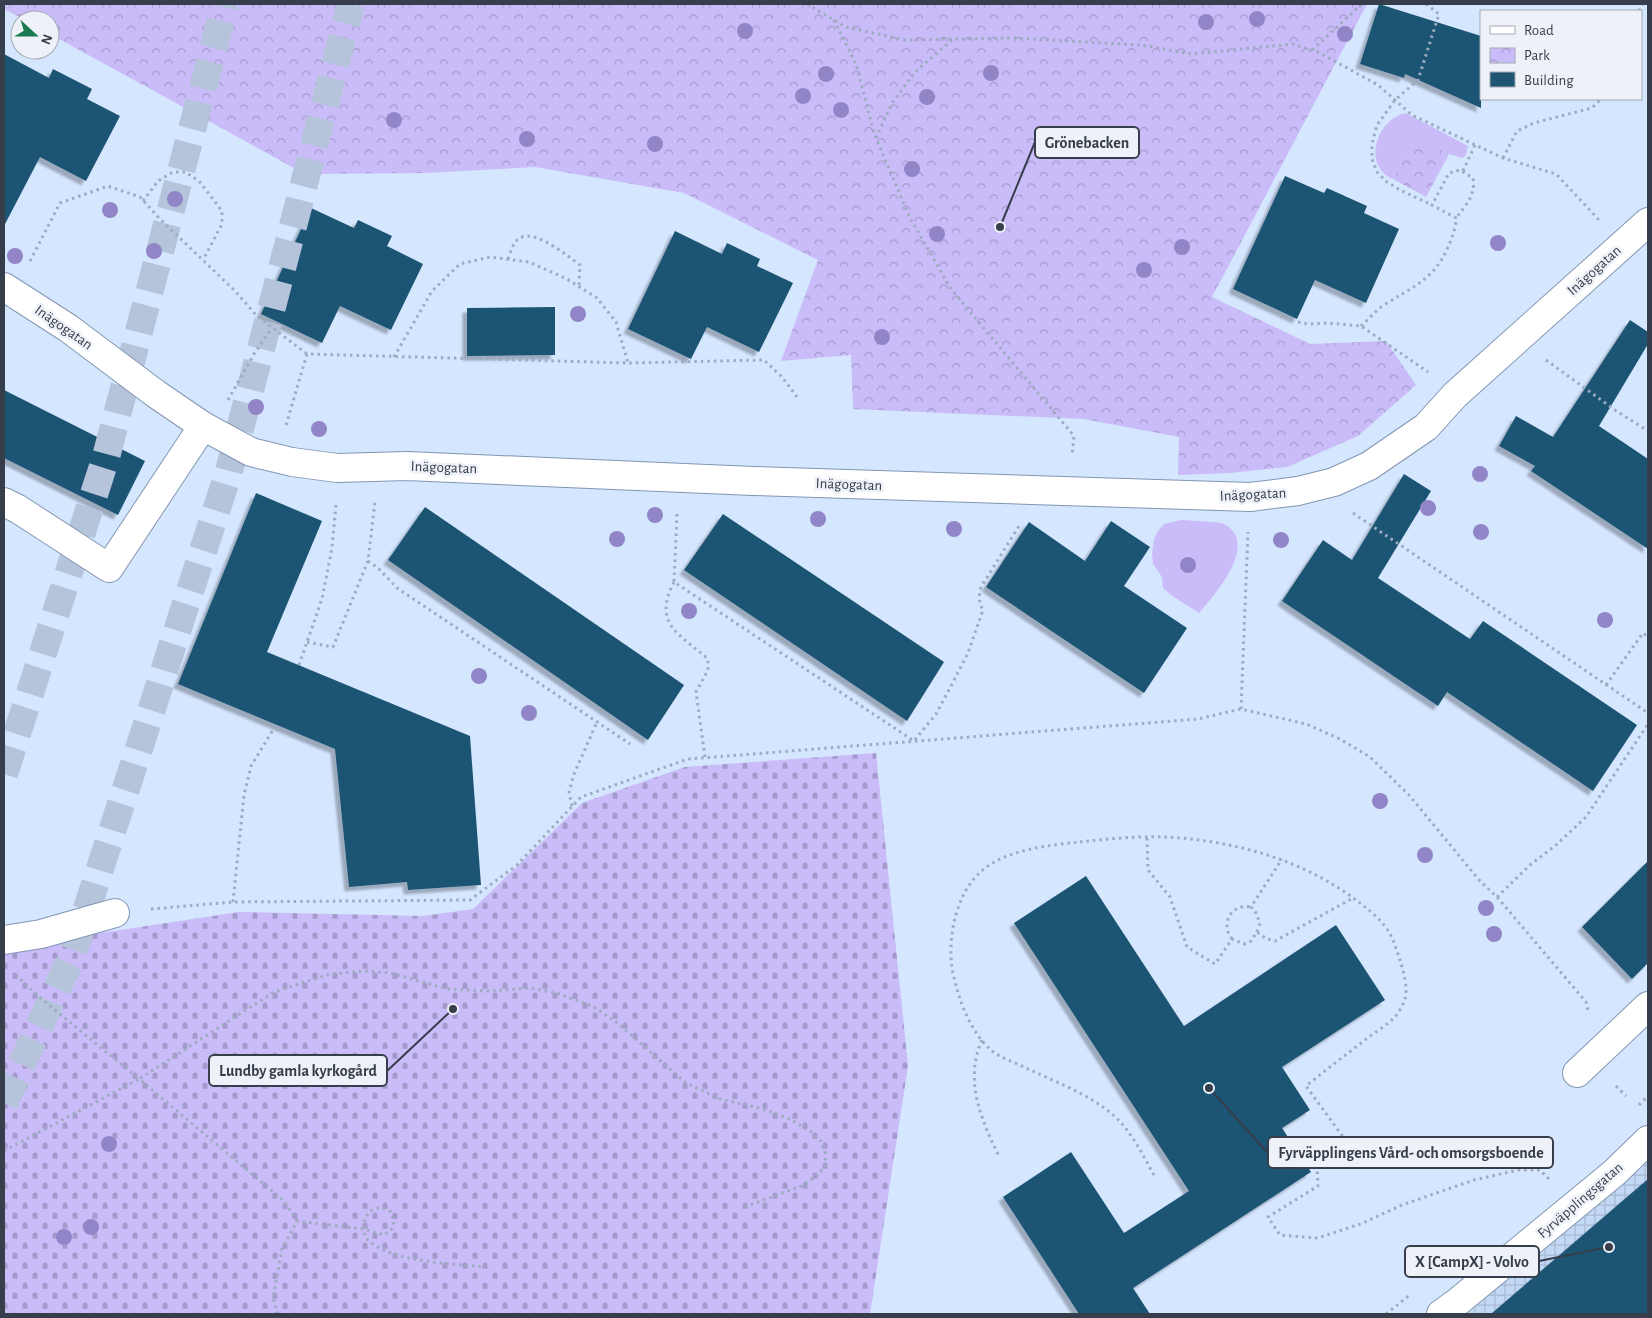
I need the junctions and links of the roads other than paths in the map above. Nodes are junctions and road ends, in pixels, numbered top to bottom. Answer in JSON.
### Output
{"nodes":[{"id":1,"x":1648,"y":222,"type":"edge"},
{"id":2,"x":4,"y":287,"type":"edge"},
{"id":3,"x":203,"y":426,"type":"junction"},
{"id":4,"x":4,"y":502,"type":"edge"},
{"id":5,"x":115,"y":913,"type":"road end"},
{"id":6,"x":4,"y":940,"type":"edge"},
{"id":7,"x":1648,"y":1006,"type":"edge"},
{"id":8,"x":1577,"y":1073,"type":"dead end"},
{"id":9,"x":1648,"y":1140,"type":"edge"},
{"id":10,"x":1441,"y":1314,"type":"edge"}],
"edges":[{"from":1,"to":3,"type":"street","name":"Inägogatan"},
{"from":2,"to":3,"type":"street","name":"Inägogatan"},
{"from":3,"to":4,"type":"street"},
{"from":5,"to":6,"type":"street"},
{"from":7,"to":8,"type":"street"},
{"from":9,"to":10,"type":"street","name":"Fyrväpplingsgatan"}]}
